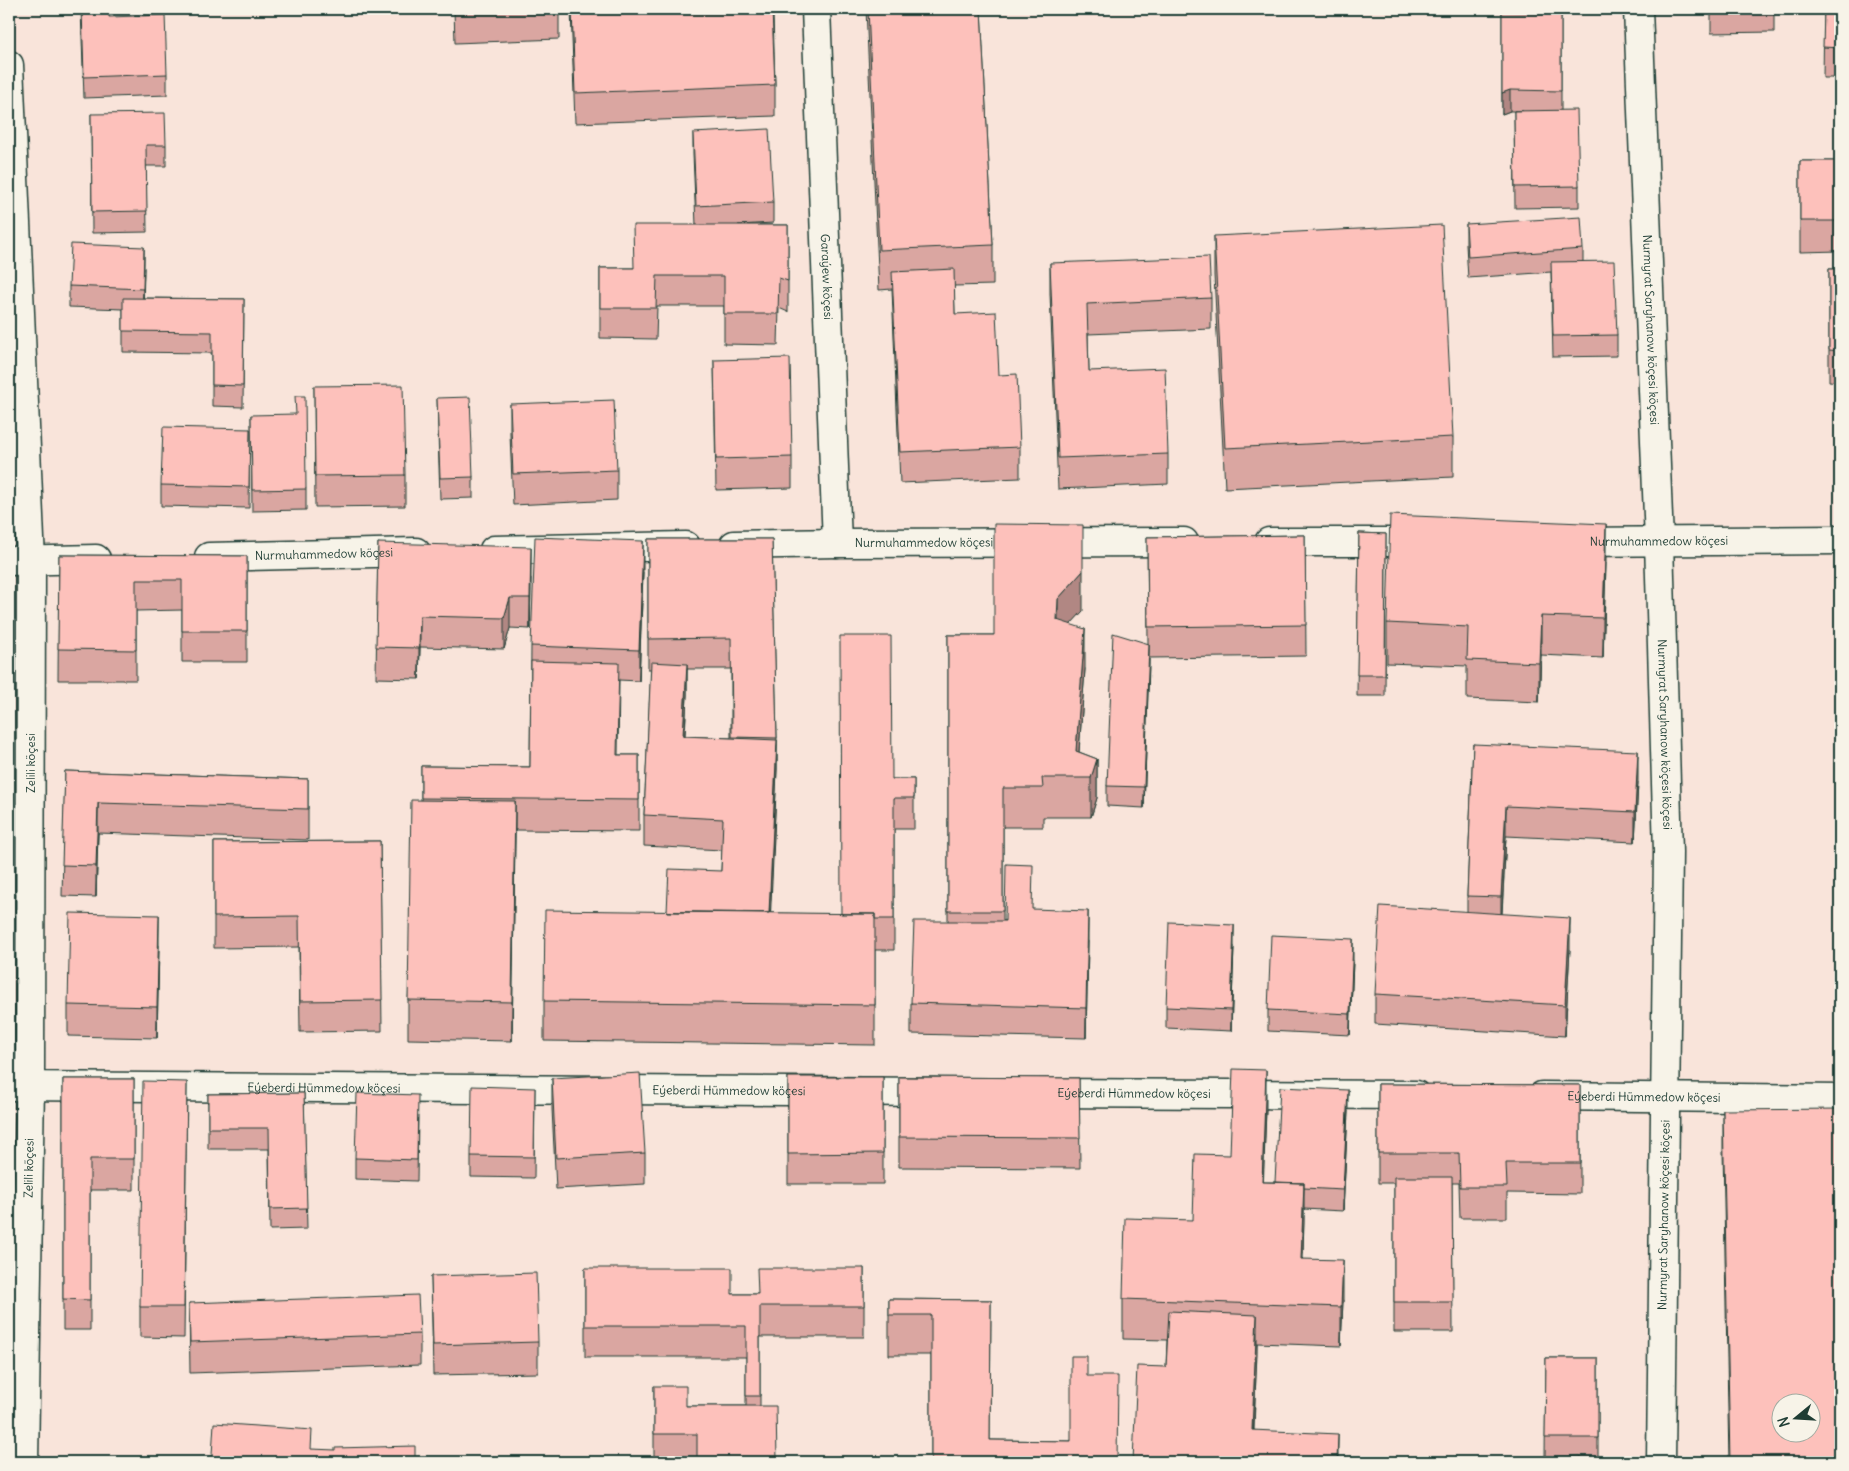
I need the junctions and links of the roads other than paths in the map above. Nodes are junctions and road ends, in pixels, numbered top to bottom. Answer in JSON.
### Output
{"nodes":[{"id":1,"x":816,"y":9,"type":"edge"},
{"id":2,"x":1638,"y":9,"type":"edge"},
{"id":3,"x":9,"y":65,"type":"edge"},
{"id":4,"x":1840,"y":540,"type":"edge"},
{"id":5,"x":1204,"y":542,"type":"edge"},
{"id":6,"x":1244,"y":542,"type":"edge"},
{"id":7,"x":1452,"y":542,"type":"edge"},
{"id":8,"x":1541,"y":542,"type":"edge"},
{"id":9,"x":1660,"y":542,"type":"junction"},
{"id":10,"x":837,"y":543,"type":"junction"},
{"id":11,"x":469,"y":551,"type":"edge"},
{"id":12,"x":439,"y":552,"type":"edge"},
{"id":13,"x":181,"y":558,"type":"edge"},
{"id":14,"x":121,"y":559,"type":"edge"},
{"id":15,"x":20,"y":561,"type":"edge"},
{"id":16,"x":20,"y":1086,"type":"edge"},
{"id":17,"x":957,"y":1092,"type":"edge"},
{"id":18,"x":1017,"y":1092,"type":"edge"},
{"id":19,"x":1436,"y":1095,"type":"edge"},
{"id":20,"x":1515,"y":1096,"type":"edge"},
{"id":21,"x":1665,"y":1097,"type":"junction"},
{"id":22,"x":1840,"y":1099,"type":"edge"},
{"id":23,"x":24,"y":1462,"type":"edge"},
{"id":24,"x":1662,"y":1462,"type":"edge"}],
"edges":[{"from":1,"to":10,"type":"street","name":"Garaýew köçesi"},
{"from":2,"to":9,"type":"street","name":"Nurmyrat Saryhanow köçesi köçesi"},
{"from":3,"to":15,"type":"street","name":"Zelili köçesi"},
{"from":4,"to":9,"type":"street","name":"Nurmuhammedow köçesi"},
{"from":5,"to":10,"type":"street","name":"Nurmuhammedow köçesi"},
{"from":6,"to":7,"type":"street"},
{"from":8,"to":9,"type":"street","name":"Nurmuhammedow köçesi"},
{"from":9,"to":21,"type":"street","name":"Nurmyrat Saryhanow köçesi köçesi"},
{"from":10,"to":11,"type":"street","name":"Nurmuhammedow köçesi"},
{"from":12,"to":13,"type":"street","name":"Nurmuhammedow köçesi"},
{"from":14,"to":15,"type":"street"},
{"from":15,"to":16,"type":"street","name":"Zelili köçesi"},
{"from":16,"to":17,"type":"street","name":"Eýeberdi Hümmedow köçesi"},
{"from":16,"to":23,"type":"street","name":"Zelili köçesi"},
{"from":18,"to":19,"type":"street","name":"Eýeberdi Hümmedow köçesi"},
{"from":20,"to":21,"type":"street","name":"Eýeberdi Hümmedow köçesi"},
{"from":21,"to":22,"type":"street","name":"Eýeberdi Hümmedow köçesi"},
{"from":21,"to":24,"type":"street","name":"Nurmyrat Saryhanow köçesi köçesi"}]}
